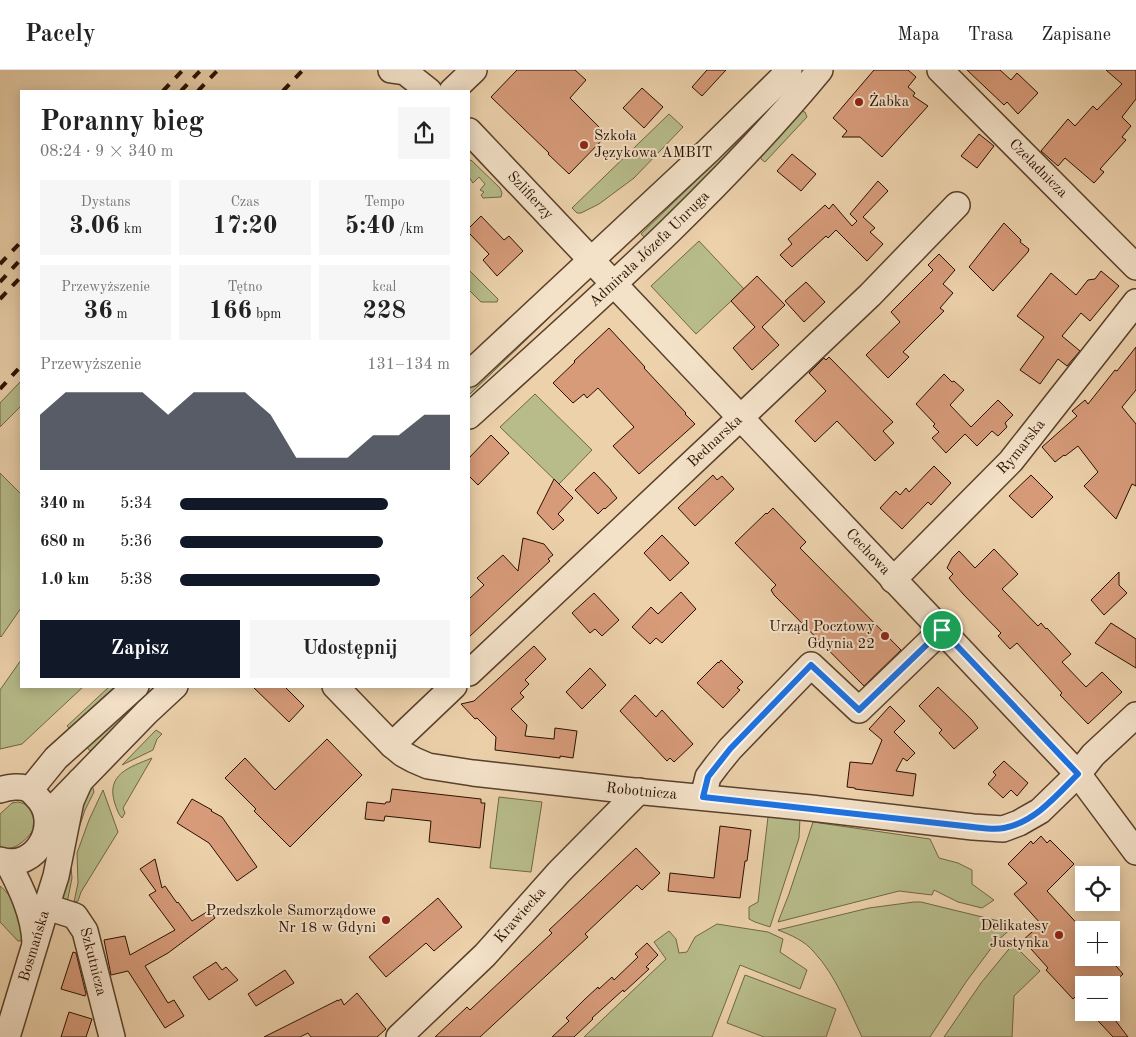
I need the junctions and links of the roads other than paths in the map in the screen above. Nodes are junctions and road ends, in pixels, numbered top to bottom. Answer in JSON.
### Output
{"nodes":[{"id":1,"x":390,"y":70,"type":"edge"},
{"id":2,"x":474,"y":70,"type":"edge"},
{"id":3,"x":789,"y":70,"type":"edge"},
{"id":4,"x":820,"y":70,"type":"edge"},
{"id":5,"x":940,"y":70,"type":"edge"},
{"id":6,"x":428,"y":90,"type":"edge"},
{"id":7,"x":453,"y":90,"type":"edge"},
{"id":8,"x":471,"y":139,"type":"edge"},
{"id":9,"x":957,"y":205,"type":"dead end"},
{"id":10,"x":592,"y":259,"type":"junction"},
{"id":11,"x":1136,"y":267,"type":"edge"},
{"id":12,"x":614,"y":283,"type":"junction"},
{"id":13,"x":1136,"y":302,"type":"edge"},
{"id":14,"x":470,"y":373,"type":"edge"},
{"id":15,"x":470,"y":415,"type":"edge"},
{"id":16,"x":740,"y":418,"type":"junction"},
{"id":17,"x":893,"y":580,"type":"junction"},
{"id":18,"x":942,"y":630,"type":"junction"},
{"id":19,"x":470,"y":672,"type":"edge"},
{"id":20,"x":134,"y":688,"type":"edge"},
{"id":21,"x":173,"y":688,"type":"edge"},
{"id":22,"x":337,"y":688,"type":"edge"},
{"id":23,"x":452,"y":688,"type":"edge"},
{"id":24,"x":1136,"y":715,"type":"edge"},
{"id":25,"x":392,"y":745,"type":"junction"},
{"id":26,"x":1078,"y":774,"type":"junction"},
{"id":27,"x":80,"y":780,"type":"junction"},
{"id":28,"x":0,"y":790,"type":"edge"},
{"id":29,"x":30,"y":790,"type":"junction"},
{"id":30,"x":639,"y":791,"type":"junction"},
{"id":31,"x":703,"y":797,"type":"junction"},
{"id":32,"x":47,"y":815,"type":"junction"},
{"id":33,"x":1136,"y":852,"type":"edge"},
{"id":34,"x":34,"y":853,"type":"junction"},
{"id":35,"x":4,"y":861,"type":"edge"},
{"id":36,"x":45,"y":912,"type":"junction"},
{"id":37,"x":35,"y":944,"type":"junction"},
{"id":38,"x":6,"y":1037,"type":"edge"},
{"id":39,"x":112,"y":1037,"type":"edge"},
{"id":40,"x":399,"y":1037,"type":"edge"}],
"edges":[{"from":1,"to":6,"type":"street"},
{"from":2,"to":7,"type":"street"},
{"from":3,"to":10,"type":"street","name":"Admirała Józefa Unruga"},
{"from":4,"to":12,"type":"street","name":"Admirała Józefa Unruga"},
{"from":5,"to":11,"type":"street","name":"Czeladnicza"},
{"from":8,"to":10,"type":"street","name":"Szlifierzy"},
{"from":9,"to":16,"type":"street","name":"Bednarska"},
{"from":10,"to":12,"type":"street","name":"Cechowa"},
{"from":10,"to":14,"type":"street","name":"Admirała Józefa Unruga"},
{"from":12,"to":15,"type":"street","name":"Admirała Józefa Unruga"},
{"from":12,"to":16,"type":"street","name":"Cechowa"},
{"from":13,"to":17,"type":"street","name":"Rymarska"},
{"from":16,"to":17,"type":"street","name":"Cechowa"},
{"from":16,"to":19,"type":"street","name":"Bednarska"},
{"from":17,"to":18,"type":"street","name":"Cechowa"},
{"from":18,"to":26,"type":"street","name":"Cechowa"},
{"from":18,"to":31,"type":"street"},
{"from":20,"to":29,"type":"street"},
{"from":21,"to":27,"type":"street"},
{"from":22,"to":25,"type":"street","name":"Robotnicza"},
{"from":23,"to":25,"type":"street"},
{"from":24,"to":26,"type":"street","name":"Robotnicza"},
{"from":25,"to":30,"type":"street","name":"Robotnicza"},
{"from":26,"to":31,"type":"street","name":"Robotnicza"},
{"from":26,"to":33,"type":"street","name":"Cechowa"},
{"from":27,"to":32,"type":"street"},
{"from":27,"to":36,"type":"street"},
{"from":28,"to":29,"type":"street"},
{"from":29,"to":32,"type":"street"},
{"from":30,"to":31,"type":"street","name":"Robotnicza"},
{"from":30,"to":40,"type":"street","name":"Krawiecka"},
{"from":32,"to":34,"type":"street"},
{"from":34,"to":35,"type":"street"},
{"from":34,"to":36,"type":"street","name":"Bosmańska"},
{"from":35,"to":37,"type":"street"},
{"from":36,"to":37,"type":"street","name":"Bosmańska"},
{"from":36,"to":39,"type":"street","name":"Szkutnicza"},
{"from":37,"to":38,"type":"street","name":"Bosmańska"}]}
